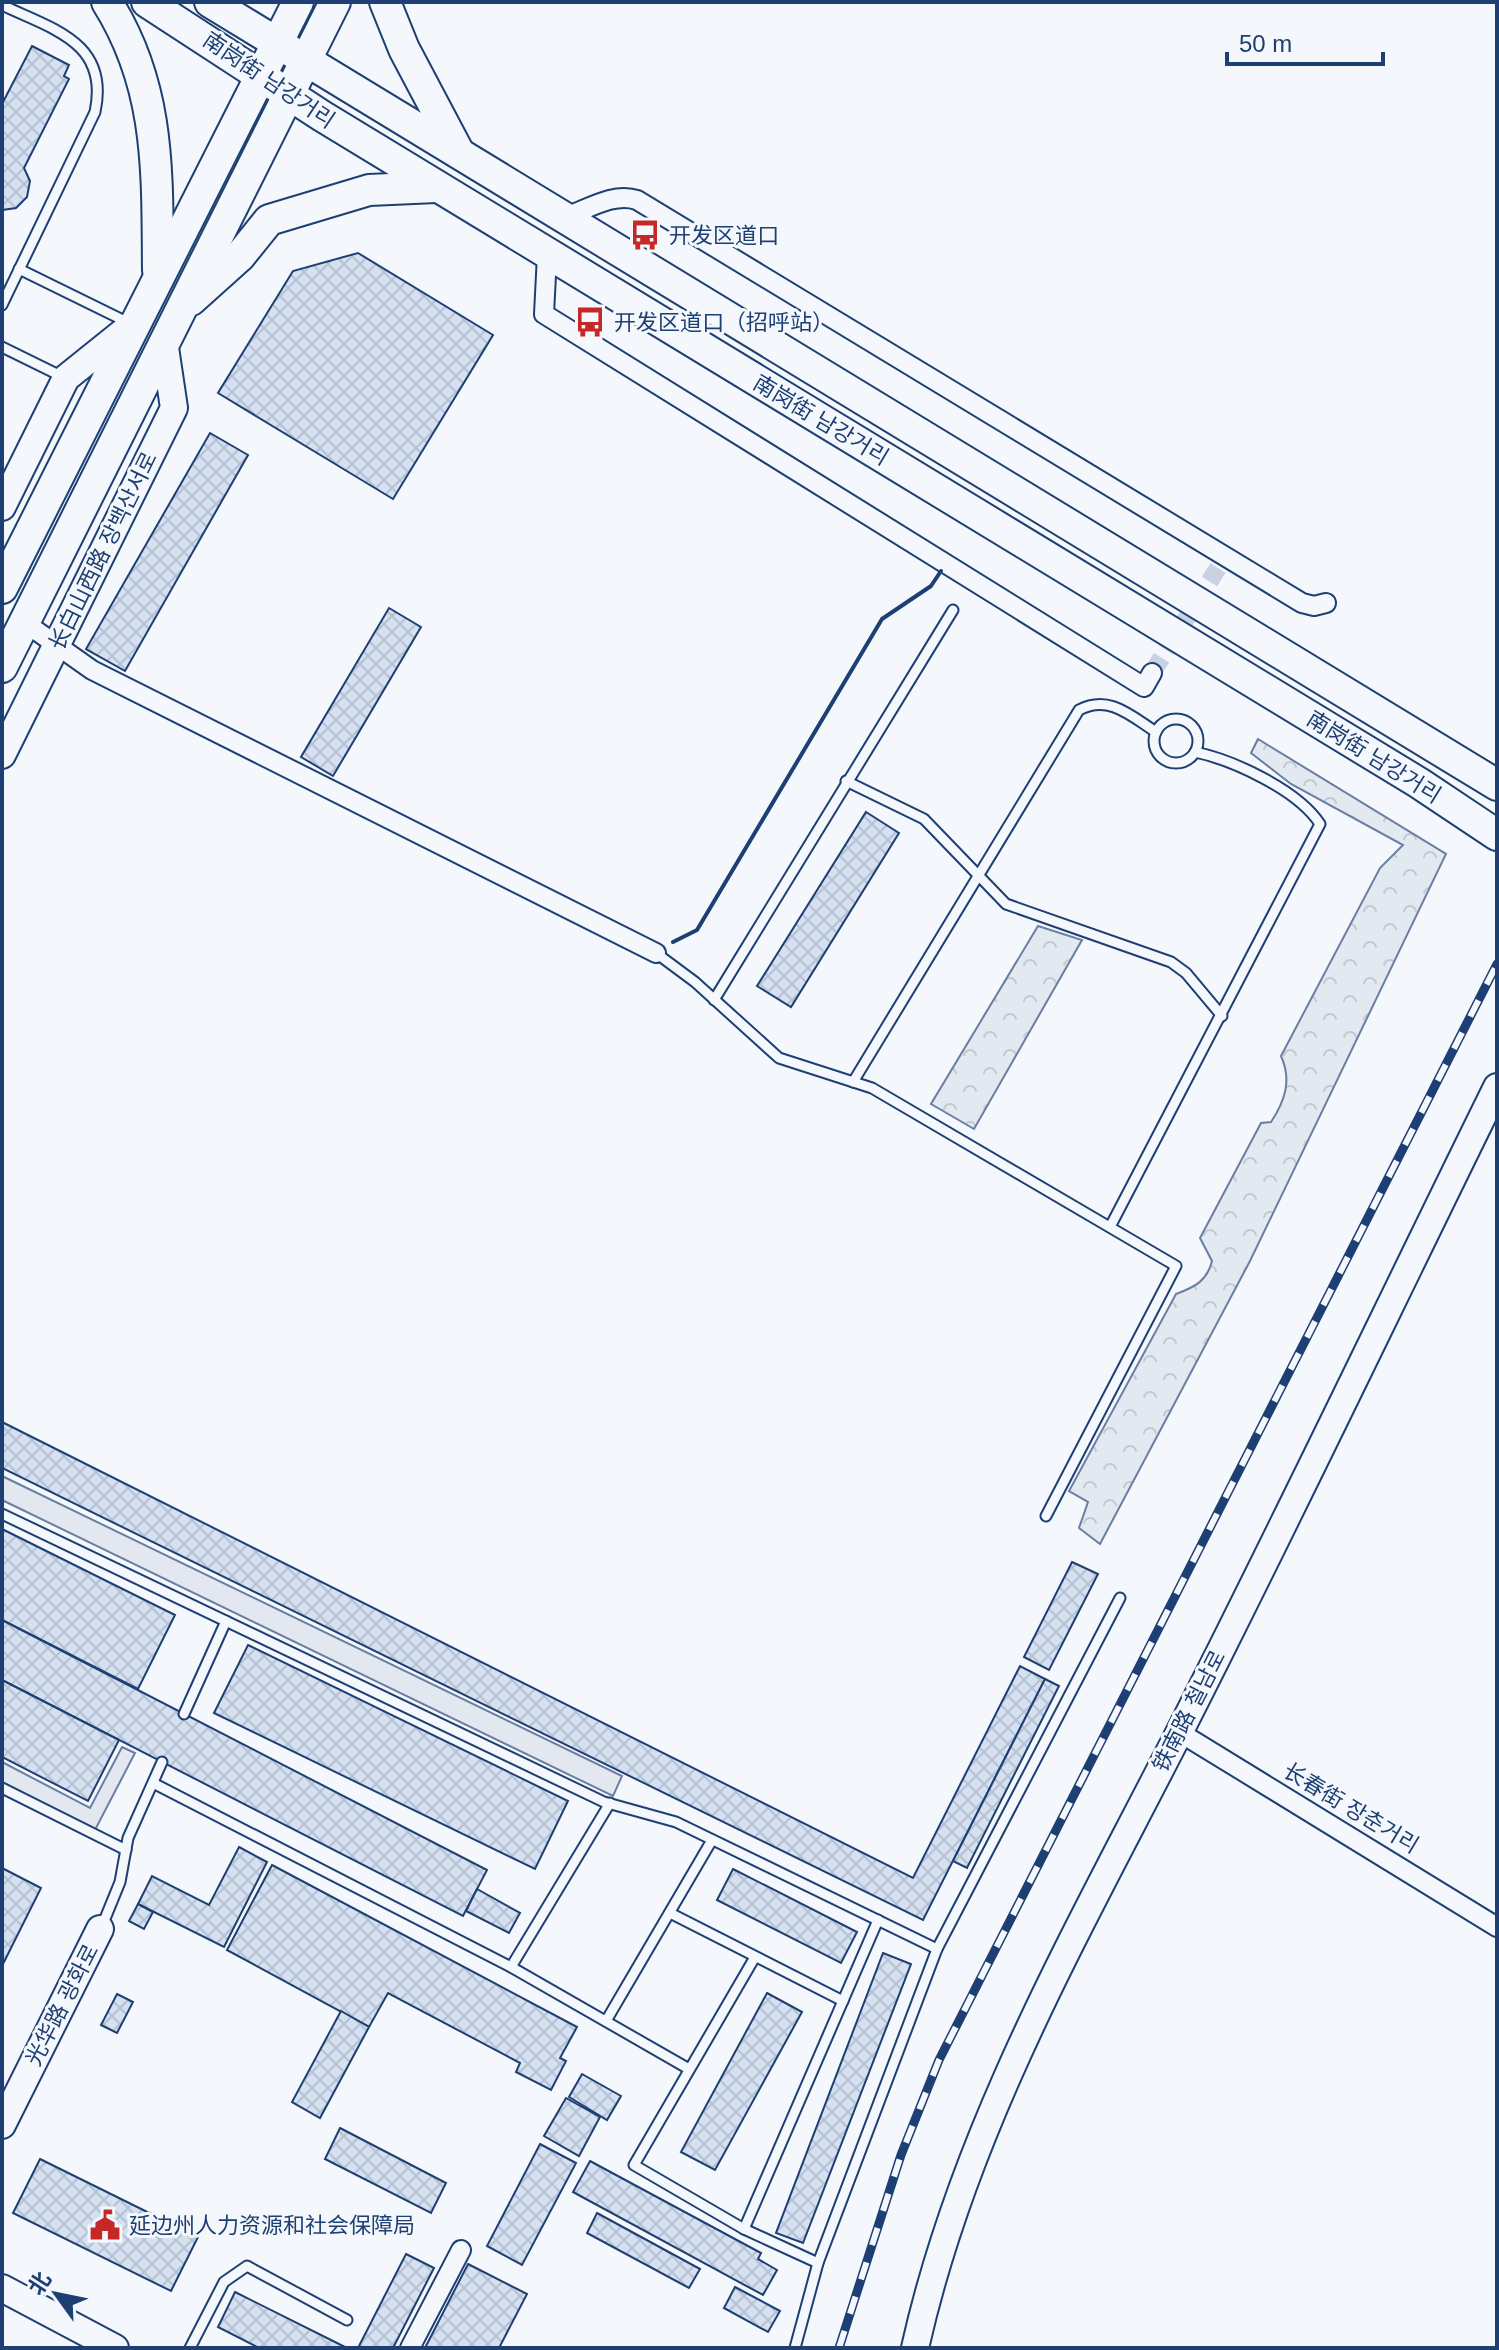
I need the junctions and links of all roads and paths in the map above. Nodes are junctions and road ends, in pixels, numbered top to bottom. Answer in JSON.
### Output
{"nodes":[{"id":1,"x":107,"y":2,"type":"edge"},
{"id":2,"x":147,"y":2,"type":"edge"},
{"id":3,"x":210,"y":2,"type":"edge"},
{"id":4,"x":298,"y":2,"type":"edge"},
{"id":5,"x":335,"y":2,"type":"edge"},
{"id":6,"x":385,"y":2,"type":"edge"},
{"id":7,"x":2,"y":5,"type":"edge"},
{"id":8,"x":277,"y":42,"type":"junction"},
{"id":9,"x":306,"y":59,"type":"junction"},
{"id":10,"x":259,"y":76,"type":"junction"},
{"id":11,"x":288,"y":95,"type":"junction"},
{"id":12,"x":460,"y":154,"type":"junction"},
{"id":13,"x":438,"y":187,"type":"junction"},
{"id":14,"x":566,"y":217,"type":"junction"},
{"id":15,"x":547,"y":255,"type":"junction"},
{"id":16,"x":19,"y":269,"type":"junction"},
{"id":17,"x":158,"y":274,"type":"junction"},
{"id":18,"x":2,"y":305,"type":"edge"},
{"id":19,"x":177,"y":312,"type":"junction"},
{"id":20,"x":132,"y":325,"type":"junction"},
{"id":21,"x":164,"y":341,"type":"junction"},
{"id":22,"x":2,"y":347,"type":"edge"},
{"id":23,"x":66,"y":378,"type":"junction"},
{"id":24,"x":2,"y":507,"type":"edge"},
{"id":25,"x":2,"y":588,"type":"edge"},
{"id":26,"x":1326,"y":603,"type":"dead end"},
{"id":27,"x":953,"y":610,"type":"dead end"},
{"id":28,"x":24,"y":622,"type":"junction"},
{"id":29,"x":56,"y":647,"type":"junction"},
{"id":30,"x":2,"y":667,"type":"edge"},
{"id":31,"x":1152,"y":673,"type":"dead end"},
{"id":32,"x":1156,"y":732,"type":"junction"},
{"id":33,"x":1195,"y":752,"type":"junction"},
{"id":34,"x":2,"y":755,"type":"edge"},
{"id":35,"x":846,"y":781,"type":"junction"},
{"id":36,"x":1497,"y":785,"type":"edge"},
{"id":37,"x":1497,"y":835,"type":"edge"},
{"id":38,"x":978,"y":876,"type":"junction"},
{"id":39,"x":656,"y":953,"type":"joint"},
{"id":40,"x":714,"y":1000,"type":"junction"},
{"id":41,"x":1222,"y":1016,"type":"junction"},
{"id":42,"x":853,"y":1082,"type":"junction"},
{"id":43,"x":1497,"y":1087,"type":"edge"},
{"id":44,"x":1110,"y":1227,"type":"junction"},
{"id":45,"x":2,"y":1514,"type":"edge"},
{"id":46,"x":1046,"y":1516,"type":"dead end"},
{"id":47,"x":1120,"y":1598,"type":"dead end"},
{"id":48,"x":226,"y":1621,"type":"junction"},
{"id":49,"x":184,"y":1714,"type":"dead end"},
{"id":50,"x":1179,"y":1732,"type":"junction"},
{"id":51,"x":162,"y":1762,"type":"dead end"},
{"id":52,"x":153,"y":1783,"type":"junction"},
{"id":53,"x":2,"y":1788,"type":"edge"},
{"id":54,"x":610,"y":1803,"type":"junction"},
{"id":55,"x":712,"y":1840,"type":"junction"},
{"id":56,"x":126,"y":1850,"type":"junction"},
{"id":57,"x":670,"y":1913,"type":"junction"},
{"id":58,"x":878,"y":1920,"type":"junction"},
{"id":59,"x":1497,"y":1927,"type":"edge"},
{"id":60,"x":100,"y":1929,"type":"joint"},
{"id":61,"x":937,"y":1949,"type":"junction"},
{"id":62,"x":755,"y":1957,"type":"junction"},
{"id":63,"x":511,"y":1967,"type":"junction"},
{"id":64,"x":843,"y":2001,"type":"junction"},
{"id":65,"x":606,"y":2021,"type":"junction"},
{"id":66,"x":689,"y":2069,"type":"junction"},
{"id":67,"x":2,"y":2125,"type":"edge"},
{"id":68,"x":744,"y":2229,"type":"junction"},
{"id":69,"x":461,"y":2250,"type":"dead end"},
{"id":70,"x":818,"y":2263,"type":"junction"},
{"id":71,"x":2,"y":2288,"type":"edge"},
{"id":72,"x":347,"y":2320,"type":"dead end"},
{"id":73,"x":115,"y":2348,"type":"edge"},
{"id":74,"x":190,"y":2348,"type":"edge"},
{"id":75,"x":410,"y":2348,"type":"edge"},
{"id":76,"x":795,"y":2348,"type":"edge"},
{"id":77,"x":915,"y":2348,"type":"edge"}],
"edges":[{"from":1,"to":17,"type":"main road"},
{"from":2,"to":10,"type":"main road","name":"南岗街 남강거리"},
{"from":3,"to":8,"type":"main road","name":"南岗街 남강거리"},
{"from":4,"to":8,"type":"main road"},
{"from":5,"to":9,"type":"main road","name":"长白山西路 장백산서로"},
{"from":6,"to":12,"type":"main road"},
{"from":7,"to":16,"type":"lane"},
{"from":8,"to":9,"type":"main road","name":"南岗街 남강거리"},
{"from":8,"to":10,"type":"main road"},
{"from":9,"to":11,"type":"main road","name":"长白山西路 장백산서로"},
{"from":9,"to":12,"type":"main road","name":"南岗街 남강거리"},
{"from":10,"to":11,"type":"main road","name":"南岗街 남강거리"},
{"from":10,"to":17,"type":"main road"},
{"from":11,"to":13,"type":"main road","name":"南岗街 남강거리"},
{"from":11,"to":19,"type":"main road","name":"长白山西路 장백산서로"},
{"from":12,"to":14,"type":"main road","name":"南岗街 남강거리"},
{"from":13,"to":15,"type":"main road","name":"南岗街 남강거리"},
{"from":13,"to":19,"type":"main road"},
{"from":14,"to":26,"type":"street"},
{"from":14,"to":36,"type":"main road","name":"南岗街 남강거리"},
{"from":15,"to":31,"type":"street"},
{"from":15,"to":37,"type":"main road","name":"南岗街 남강거리"},
{"from":16,"to":18,"type":"lane"},
{"from":16,"to":20,"type":"lane"},
{"from":17,"to":20,"type":"main road"},
{"from":19,"to":21,"type":"main road","name":"长白山西路 장백산서로"},
{"from":20,"to":23,"type":"street"},
{"from":20,"to":25,"type":"main road"},
{"from":21,"to":28,"type":"main road","name":"长白山西路 장백산서로"},
{"from":21,"to":29,"type":"street","name":"长白山西路 장백산서로"},
{"from":22,"to":23,"type":"lane"},
{"from":23,"to":24,"type":"street"},
{"from":27,"to":35,"type":"lane"},
{"from":28,"to":29,"type":"street"},
{"from":28,"to":30,"type":"main road","name":"长白山西路 장백산서로"},
{"from":29,"to":34,"type":"street","name":"长白山西路 장백산서로"},
{"from":29,"to":39,"type":"street"},
{"from":32,"to":33,"type":"lane"},
{"from":32,"to":33,"type":"lane"},
{"from":32,"to":38,"type":"lane"},
{"from":33,"to":41,"type":"lane"},
{"from":35,"to":38,"type":"lane"},
{"from":35,"to":40,"type":"lane"},
{"from":38,"to":41,"type":"lane"},
{"from":38,"to":42,"type":"lane"},
{"from":39,"to":40,"type":"lane"},
{"from":40,"to":42,"type":"lane"},
{"from":41,"to":44,"type":"lane"},
{"from":42,"to":44,"type":"lane"},
{"from":43,"to":50,"type":"street","name":"铁南路 철남로"},
{"from":44,"to":46,"type":"lane"},
{"from":45,"to":48,"type":"lane"},
{"from":47,"to":61,"type":"lane"},
{"from":48,"to":49,"type":"lane"},
{"from":48,"to":54,"type":"lane"},
{"from":50,"to":59,"type":"street","name":"长春街 장춘거리"},
{"from":50,"to":77,"type":"street","name":"铁南路 철남로"},
{"from":51,"to":52,"type":"lane"},
{"from":52,"to":56,"type":"lane"},
{"from":52,"to":63,"type":"lane"},
{"from":53,"to":56,"type":"lane"},
{"from":54,"to":55,"type":"lane"},
{"from":54,"to":63,"type":"lane"},
{"from":55,"to":57,"type":"lane"},
{"from":55,"to":58,"type":"lane"},
{"from":56,"to":60,"type":"lane"},
{"from":57,"to":62,"type":"lane"},
{"from":57,"to":65,"type":"lane"},
{"from":58,"to":61,"type":"lane"},
{"from":58,"to":64,"type":"lane"},
{"from":60,"to":67,"type":"street","name":"光华路 광화로"},
{"from":61,"to":70,"type":"lane"},
{"from":62,"to":64,"type":"lane"},
{"from":62,"to":66,"type":"lane"},
{"from":63,"to":65,"type":"lane"},
{"from":64,"to":68,"type":"lane"},
{"from":65,"to":66,"type":"lane"},
{"from":66,"to":68,"type":"lane"},
{"from":68,"to":70,"type":"lane"},
{"from":69,"to":75,"type":"street"},
{"from":70,"to":76,"type":"lane"},
{"from":71,"to":73,"type":"street"},
{"from":72,"to":74,"type":"lane"}]}
